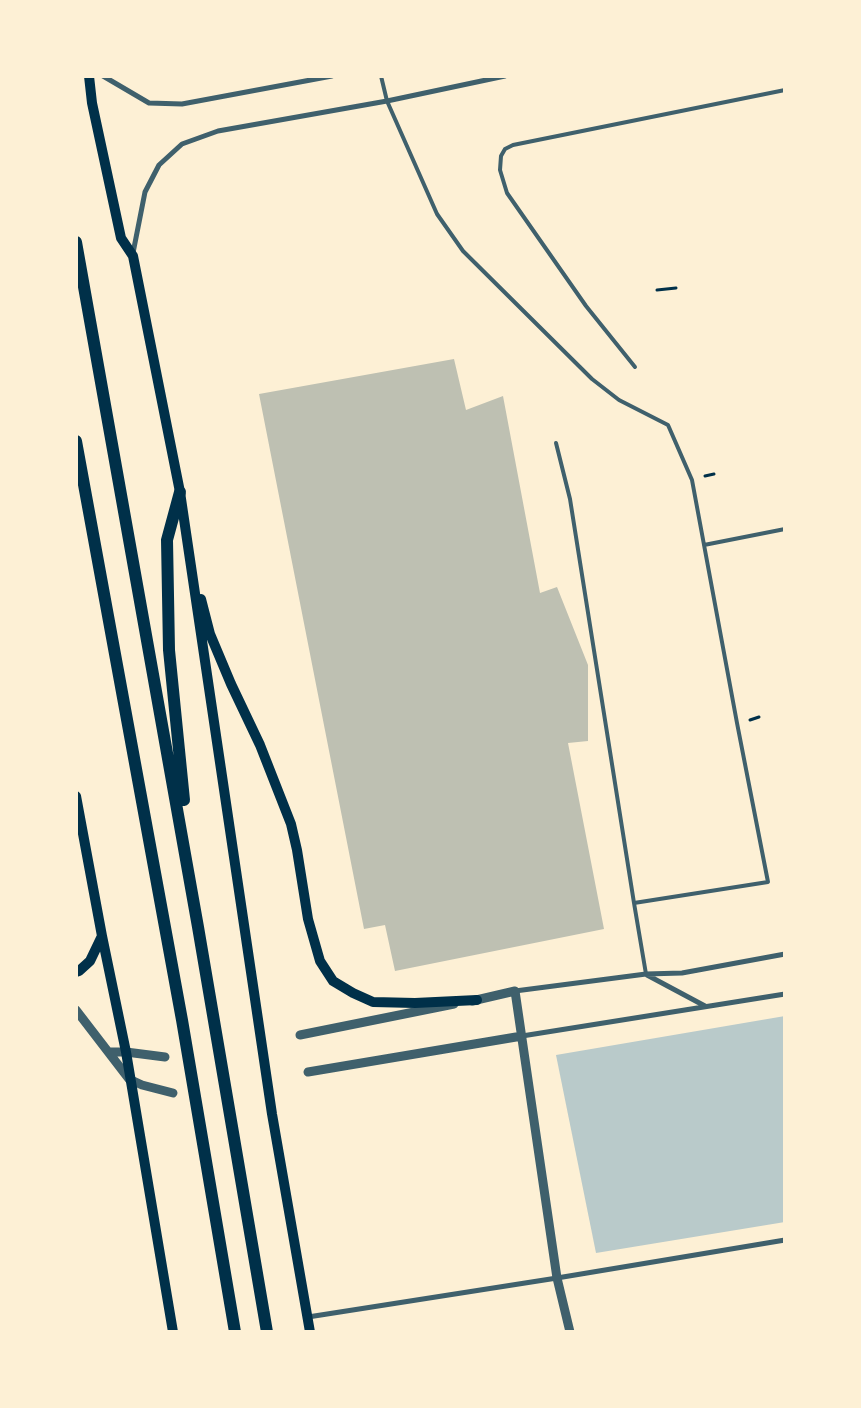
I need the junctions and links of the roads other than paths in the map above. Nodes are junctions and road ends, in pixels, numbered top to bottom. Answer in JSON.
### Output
{"nodes":[{"id":1,"x":89,"y":76,"type":"edge"},
{"id":2,"x":103,"y":76,"type":"edge"},
{"id":3,"x":332,"y":76,"type":"edge"},
{"id":4,"x":381,"y":76,"type":"edge"},
{"id":5,"x":505,"y":76,"type":"edge"},
{"id":6,"x":785,"y":90,"type":"edge"},
{"id":7,"x":387,"y":101,"type":"junction"},
{"id":8,"x":76,"y":242,"type":"edge"},
{"id":9,"x":133,"y":256,"type":"junction"},
{"id":10,"x":635,"y":367,"type":"dead end"},
{"id":11,"x":76,"y":441,"type":"edge"},
{"id":12,"x":556,"y":443,"type":"dead end"},
{"id":13,"x":180,"y":492,"type":"junction"},
{"id":14,"x":785,"y":528,"type":"edge"},
{"id":15,"x":704,"y":545,"type":"junction"},
{"id":16,"x":76,"y":796,"type":"edge"},
{"id":17,"x":634,"y":903,"type":"junction"},
{"id":18,"x":198,"y":926,"type":"junction"},
{"id":19,"x":102,"y":936,"type":"junction"},
{"id":20,"x":785,"y":954,"type":"edge"},
{"id":21,"x":76,"y":972,"type":"edge"},
{"id":22,"x":646,"y":974,"type":"junction"},
{"id":23,"x":515,"y":991,"type":"junction"},
{"id":24,"x":785,"y":994,"type":"edge"},
{"id":25,"x":477,"y":1000,"type":"junction"},
{"id":26,"x":705,"y":1006,"type":"junction"},
{"id":27,"x":76,"y":1010,"type":"edge"},
{"id":28,"x":300,"y":1035,"type":"dead end"},
{"id":29,"x":522,"y":1036,"type":"junction"},
{"id":30,"x":109,"y":1052,"type":"junction"},
{"id":31,"x":126,"y":1052,"type":"junction"},
{"id":32,"x":165,"y":1057,"type":"dead end"},
{"id":33,"x":308,"y":1072,"type":"dead end"},
{"id":34,"x":129,"y":1079,"type":"junction"},
{"id":35,"x":173,"y":1093,"type":"dead end"},
{"id":36,"x":785,"y":1240,"type":"edge"},
{"id":37,"x":557,"y":1278,"type":"junction"},
{"id":38,"x":307,"y":1317,"type":"junction"},
{"id":39,"x":173,"y":1332,"type":"edge"},
{"id":40,"x":235,"y":1332,"type":"edge"},
{"id":41,"x":267,"y":1332,"type":"edge"},
{"id":42,"x":310,"y":1332,"type":"edge"},
{"id":43,"x":570,"y":1332,"type":"edge"}],
"edges":[{"from":1,"to":9,"type":"main road"},
{"from":2,"to":3,"type":"street"},
{"from":4,"to":7,"type":"lane"},
{"from":5,"to":7,"type":"street"},
{"from":6,"to":10,"type":"lane"},
{"from":7,"to":9,"type":"street"},
{"from":7,"to":15,"type":"lane"},
{"from":8,"to":18,"type":"main road"},
{"from":9,"to":13,"type":"main road"},
{"from":11,"to":40,"type":"main road"},
{"from":12,"to":17,"type":"lane"},
{"from":13,"to":18,"type":"main road"},
{"from":13,"to":25,"type":"main road"},
{"from":13,"to":38,"type":"main road"},
{"from":14,"to":15,"type":"lane"},
{"from":15,"to":17,"type":"lane"},
{"from":16,"to":19,"type":"main road"},
{"from":17,"to":22,"type":"lane"},
{"from":18,"to":41,"type":"main road"},
{"from":19,"to":21,"type":"main road"},
{"from":19,"to":31,"type":"main road"},
{"from":20,"to":22,"type":"street"},
{"from":22,"to":23,"type":"street"},
{"from":22,"to":26,"type":"street"},
{"from":23,"to":25,"type":"street"},
{"from":23,"to":29,"type":"street"},
{"from":24,"to":26,"type":"street"},
{"from":25,"to":28,"type":"street"},
{"from":26,"to":29,"type":"street"},
{"from":27,"to":30,"type":"street"},
{"from":29,"to":33,"type":"street"},
{"from":29,"to":37,"type":"street"},
{"from":30,"to":31,"type":"street"},
{"from":30,"to":34,"type":"street"},
{"from":31,"to":32,"type":"street"},
{"from":31,"to":34,"type":"main road"},
{"from":34,"to":35,"type":"street"},
{"from":34,"to":39,"type":"main road"},
{"from":36,"to":37,"type":"street"},
{"from":37,"to":38,"type":"street"},
{"from":37,"to":43,"type":"street"},
{"from":38,"to":42,"type":"main road"}]}
